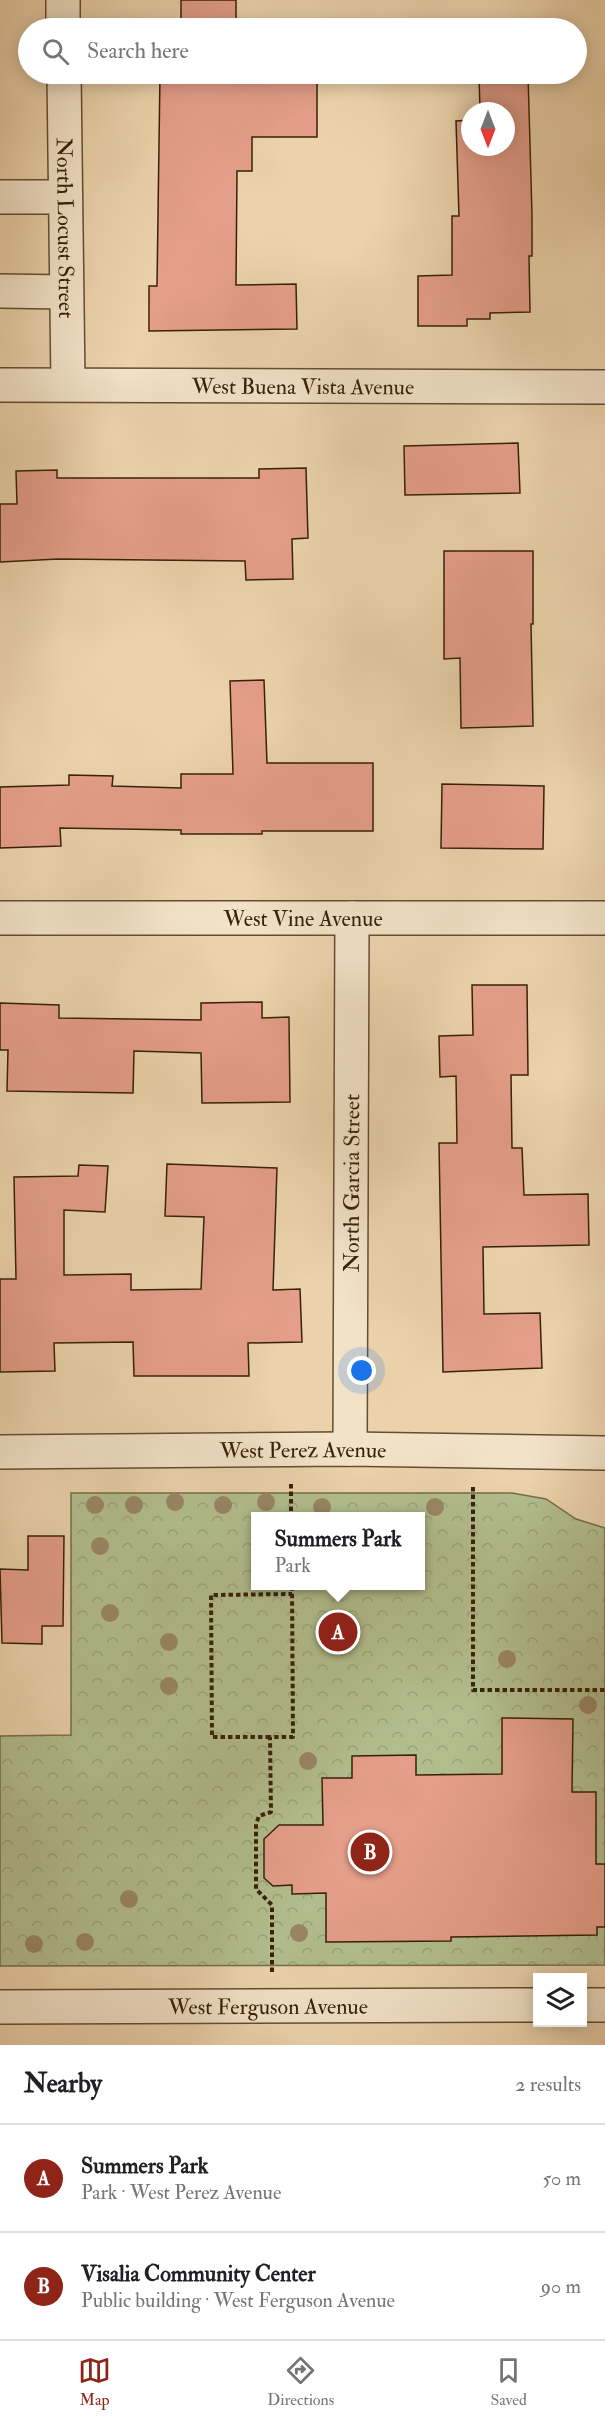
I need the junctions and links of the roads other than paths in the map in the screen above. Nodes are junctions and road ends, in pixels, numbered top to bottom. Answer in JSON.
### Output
{"nodes":[{"id":1,"x":63,"y":0,"type":"edge"},
{"id":2,"x":63,"y":18,"type":"edge"},
{"id":3,"x":64,"y":84,"type":"edge"},
{"id":4,"x":0,"y":197,"type":"edge"},
{"id":5,"x":65,"y":197,"type":"junction"},
{"id":6,"x":0,"y":291,"type":"edge"},
{"id":7,"x":66,"y":292,"type":"junction"},
{"id":8,"x":68,"y":384,"type":"junction"},
{"id":9,"x":0,"y":385,"type":"edge"},
{"id":10,"x":605,"y":387,"type":"edge"},
{"id":11,"x":0,"y":918,"type":"edge"},
{"id":12,"x":352,"y":918,"type":"junction"},
{"id":13,"x":605,"y":918,"type":"edge"},
{"id":14,"x":350,"y":1449,"type":"junction"},
{"id":15,"x":0,"y":1452,"type":"edge"},
{"id":16,"x":605,"y":1453,"type":"edge"},
{"id":17,"x":587,"y":2005,"type":"edge"},
{"id":18,"x":605,"y":2005,"type":"edge"},
{"id":19,"x":533,"y":2006,"type":"edge"},
{"id":20,"x":0,"y":2007,"type":"edge"}],
"edges":[{"from":1,"to":2,"type":"street"},
{"from":3,"to":5,"type":"street","name":"North Locust Street"},
{"from":4,"to":5,"type":"street"},
{"from":5,"to":7,"type":"street","name":"North Locust Street"},
{"from":6,"to":7,"type":"street"},
{"from":7,"to":8,"type":"street","name":"North Locust Street"},
{"from":8,"to":9,"type":"street","name":"West Buena Vista Avenue"},
{"from":8,"to":10,"type":"street","name":"West Buena Vista Avenue"},
{"from":11,"to":12,"type":"street","name":"West Vine Avenue"},
{"from":12,"to":13,"type":"street","name":"West Vine Avenue"},
{"from":12,"to":14,"type":"street","name":"North Garcia Street"},
{"from":14,"to":15,"type":"street","name":"West Perez Avenue"},
{"from":14,"to":16,"type":"street","name":"West Perez Avenue"},
{"from":17,"to":18,"type":"street"},
{"from":19,"to":20,"type":"street","name":"West Ferguson Avenue"}]}
